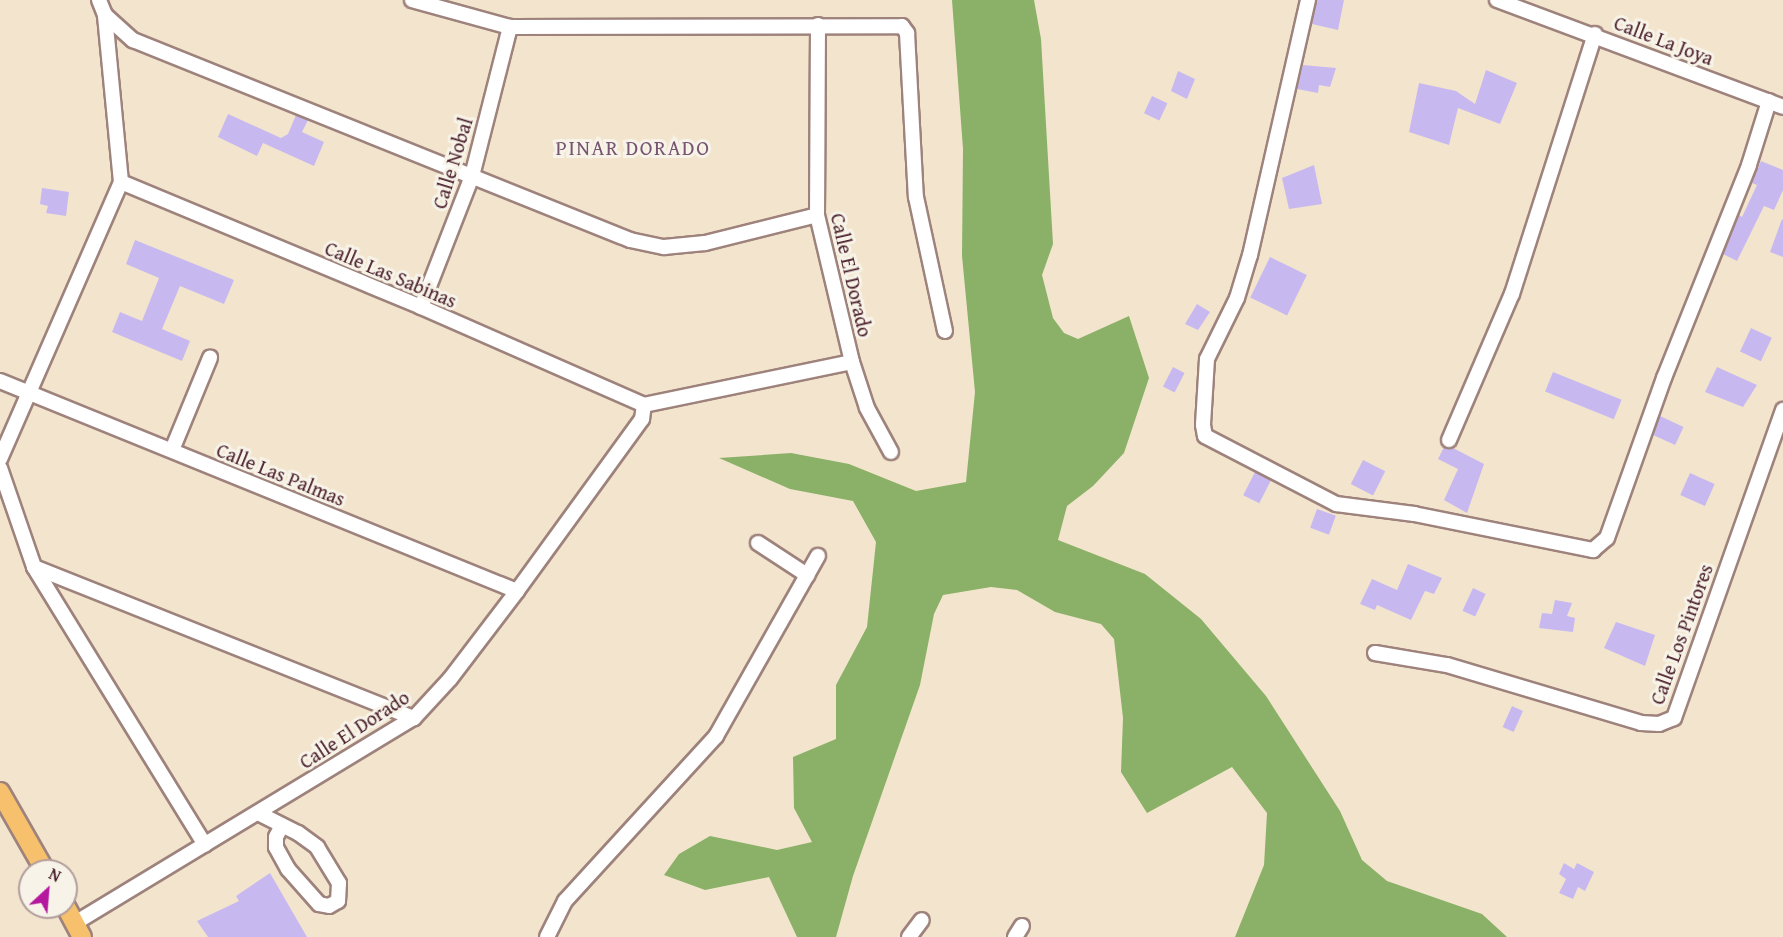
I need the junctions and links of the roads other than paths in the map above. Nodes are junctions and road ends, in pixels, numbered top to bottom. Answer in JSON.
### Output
{"nodes":[{"id":1,"x":99,"y":0,"type":"edge"},
{"id":2,"x":412,"y":0,"type":"edge"},
{"id":3,"x":1308,"y":0,"type":"edge"},
{"id":4,"x":1497,"y":0,"type":"edge"},
{"id":5,"x":105,"y":15,"type":"junction"},
{"id":6,"x":818,"y":26,"type":"junction"},
{"id":7,"x":510,"y":27,"type":"junction"},
{"id":8,"x":1595,"y":34,"type":"junction"},
{"id":9,"x":1769,"y":101,"type":"junction"},
{"id":10,"x":1783,"y":107,"type":"edge"},
{"id":11,"x":472,"y":176,"type":"junction"},
{"id":12,"x":121,"y":183,"type":"junction"},
{"id":13,"x":817,"y":214,"type":"junction"},
{"id":14,"x":422,"y":307,"type":"junction"},
{"id":15,"x":945,"y":331,"type":"dead end"},
{"id":16,"x":210,"y":358,"type":"dead end"},
{"id":17,"x":852,"y":362,"type":"junction"},
{"id":18,"x":0,"y":381,"type":"edge"},
{"id":19,"x":32,"y":392,"type":"junction"},
{"id":20,"x":644,"y":405,"type":"junction"},
{"id":21,"x":1783,"y":410,"type":"edge"},
{"id":22,"x":1449,"y":440,"type":"dead end"},
{"id":23,"x":1777,"y":445,"type":"edge"},
{"id":24,"x":172,"y":450,"type":"junction"},
{"id":25,"x":891,"y":452,"type":"dead end"},
{"id":26,"x":0,"y":459,"type":"edge"},
{"id":27,"x":0,"y":468,"type":"edge"},
{"id":28,"x":758,"y":543,"type":"dead end"},
{"id":29,"x":818,"y":556,"type":"dead end"},
{"id":30,"x":34,"y":567,"type":"junction"},
{"id":31,"x":807,"y":575,"type":"junction"},
{"id":32,"x":517,"y":591,"type":"junction"},
{"id":33,"x":1375,"y":653,"type":"dead end"},
{"id":34,"x":414,"y":718,"type":"junction"},
{"id":35,"x":0,"y":792,"type":"edge"},
{"id":36,"x":258,"y":813,"type":"junction"},
{"id":37,"x":282,"y":825,"type":"junction"},
{"id":38,"x":205,"y":845,"type":"junction"},
{"id":39,"x":38,"y":859,"type":"edge"},
{"id":40,"x":922,"y":920,"type":"dead end"},
{"id":41,"x":74,"y":922,"type":"edge"},
{"id":42,"x":547,"y":937,"type":"edge"},
{"id":43,"x":909,"y":937,"type":"edge"}],
"edges":[{"from":1,"to":5,"type":"street"},
{"from":2,"to":7,"type":"street"},
{"from":3,"to":9,"type":"street"},
{"from":4,"to":8,"type":"street","name":"Calle La Joya"},
{"from":5,"to":11,"type":"street"},
{"from":5,"to":12,"type":"street"},
{"from":6,"to":7,"type":"street"},
{"from":6,"to":13,"type":"street","name":"Calle El Dorado"},
{"from":6,"to":15,"type":"street"},
{"from":7,"to":11,"type":"street","name":"Calle Nobal"},
{"from":8,"to":9,"type":"street","name":"Calle La Joya"},
{"from":8,"to":22,"type":"street"},
{"from":9,"to":10,"type":"street","name":"Calle La Joya"},
{"from":11,"to":13,"type":"street"},
{"from":11,"to":14,"type":"street","name":"Calle Nobal"},
{"from":12,"to":14,"type":"street","name":"Calle Las Sabinas"},
{"from":12,"to":19,"type":"street"},
{"from":13,"to":17,"type":"street","name":"Calle El Dorado"},
{"from":14,"to":20,"type":"street","name":"Calle Las Sabinas"},
{"from":16,"to":24,"type":"street"},
{"from":17,"to":20,"type":"street"},
{"from":17,"to":25,"type":"street","name":"Calle El Dorado"},
{"from":18,"to":19,"type":"street","name":"Calle Las Palmas"},
{"from":19,"to":24,"type":"street","name":"Calle Las Palmas"},
{"from":19,"to":26,"type":"street"},
{"from":20,"to":32,"type":"street","name":"Calle El Dorado"},
{"from":21,"to":23,"type":"street","name":"Calle Los Pintores"},
{"from":23,"to":33,"type":"street","name":"Calle Los Pintores"},
{"from":24,"to":32,"type":"street","name":"Calle Las Palmas"},
{"from":27,"to":30,"type":"street"},
{"from":28,"to":31,"type":"street"},
{"from":29,"to":31,"type":"street"},
{"from":30,"to":34,"type":"street"},
{"from":30,"to":38,"type":"street"},
{"from":31,"to":42,"type":"street"},
{"from":32,"to":34,"type":"street","name":"Calle El Dorado"},
{"from":34,"to":36,"type":"street","name":"Calle El Dorado"},
{"from":35,"to":39,"type":"main road"},
{"from":36,"to":37,"type":"street"},
{"from":36,"to":38,"type":"street","name":"Calle El Dorado"},
{"from":37,"to":37,"type":"street"},
{"from":38,"to":41,"type":"street","name":"Calle El Dorado"},
{"from":40,"to":43,"type":"street"}]}
